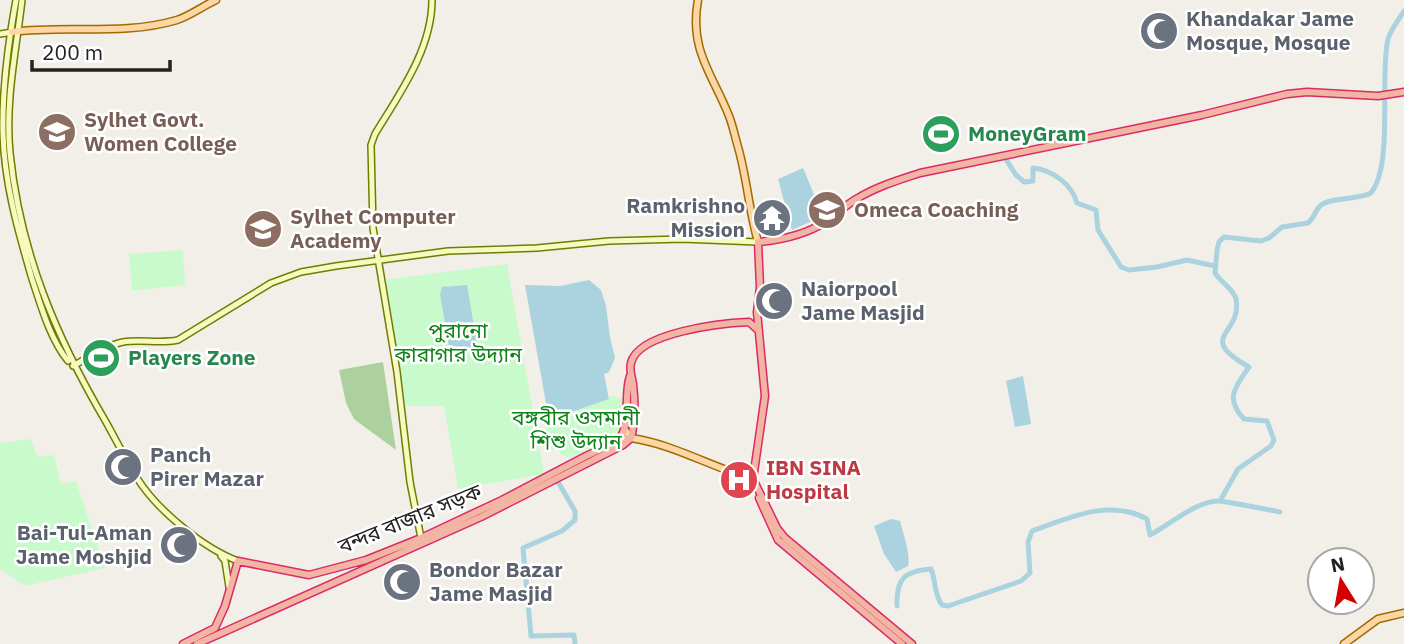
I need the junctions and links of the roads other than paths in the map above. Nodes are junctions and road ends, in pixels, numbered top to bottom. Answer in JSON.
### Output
{"nodes":[{"id":1,"x":16,"y":0,"type":"edge"},
{"id":2,"x":22,"y":0,"type":"edge"},
{"id":3,"x":216,"y":0,"type":"edge"},
{"id":4,"x":432,"y":0,"type":"edge"},
{"id":5,"x":698,"y":0,"type":"edge"},
{"id":6,"x":13,"y":32,"type":"junction"},
{"id":7,"x":0,"y":34,"type":"edge"},
{"id":8,"x":1404,"y":92,"type":"edge"},
{"id":9,"x":758,"y":242,"type":"junction"},
{"id":10,"x":377,"y":261,"type":"junction"},
{"id":11,"x":757,"y":312,"type":"junction"},
{"id":12,"x":749,"y":322,"type":"junction"},
{"id":13,"x":759,"y":331,"type":"junction"},
{"id":14,"x":73,"y":366,"type":"junction"},
{"id":15,"x":631,"y":374,"type":"junction"},
{"id":16,"x":625,"y":430,"type":"junction"},
{"id":17,"x":632,"y":432,"type":"junction"},
{"id":18,"x":641,"y":440,"type":"junction"},
{"id":19,"x":618,"y":442,"type":"junction"},
{"id":20,"x":753,"y":479,"type":"junction"},
{"id":21,"x":757,"y":489,"type":"junction"},
{"id":22,"x":421,"y":538,"type":"junction"},
{"id":23,"x":219,"y":554,"type":"junction"},
{"id":24,"x":238,"y":561,"type":"junction"},
{"id":25,"x":230,"y":591,"type":"junction"},
{"id":26,"x":1404,"y":613,"type":"edge"},
{"id":27,"x":183,"y":644,"type":"edge"},
{"id":28,"x":197,"y":644,"type":"edge"},
{"id":29,"x":902,"y":644,"type":"edge"},
{"id":30,"x":912,"y":644,"type":"edge"},
{"id":31,"x":1344,"y":644,"type":"edge"}],
"edges":[{"from":1,"to":6,"type":"main road"},
{"from":2,"to":6,"type":"main road"},
{"from":3,"to":6,"type":"main road"},
{"from":4,"to":10,"type":"main road"},
{"from":5,"to":9,"type":"main road"},
{"from":6,"to":7,"type":"main road"},
{"from":6,"to":14,"type":"main road","name":"বন্দর বাজার সড়ক"},
{"from":8,"to":9,"type":"highway"},
{"from":9,"to":10,"type":"main road"},
{"from":9,"to":11,"type":"highway"},
{"from":10,"to":14,"type":"main road"},
{"from":10,"to":22,"type":"main road"},
{"from":11,"to":12,"type":"highway"},
{"from":11,"to":13,"type":"highway"},
{"from":12,"to":13,"type":"highway"},
{"from":12,"to":15,"type":"highway"},
{"from":13,"to":20,"type":"highway"},
{"from":14,"to":23,"type":"main road","name":"বন্দর বাজার সড়ক"},
{"from":15,"to":16,"type":"highway"},
{"from":15,"to":17,"type":"highway"},
{"from":16,"to":17,"type":"main road"},
{"from":16,"to":19,"type":"highway"},
{"from":17,"to":18,"type":"main road","name":"বন্দর বাজার সড়ক"},
{"from":17,"to":18,"type":"main road"},
{"from":17,"to":19,"type":"highway","name":"বন্দর বাজার সড়ক"},
{"from":17,"to":28,"type":"highway"},
{"from":18,"to":20,"type":"main road","name":"বন্দর বাজার সড়ক"},
{"from":19,"to":22,"type":"highway","name":"বন্দর বাজার সড়ক"},
{"from":20,"to":21,"type":"highway"},
{"from":21,"to":29,"type":"highway"},
{"from":21,"to":30,"type":"highway"},
{"from":22,"to":24,"type":"highway","name":"বন্দর বাজার সড়ক"},
{"from":23,"to":24,"type":"main road","name":"বন্দর বাজার সড়ক"},
{"from":23,"to":25,"type":"main road"},
{"from":24,"to":25,"type":"highway"},
{"from":25,"to":27,"type":"highway"},
{"from":26,"to":31,"type":"main road"}]}
